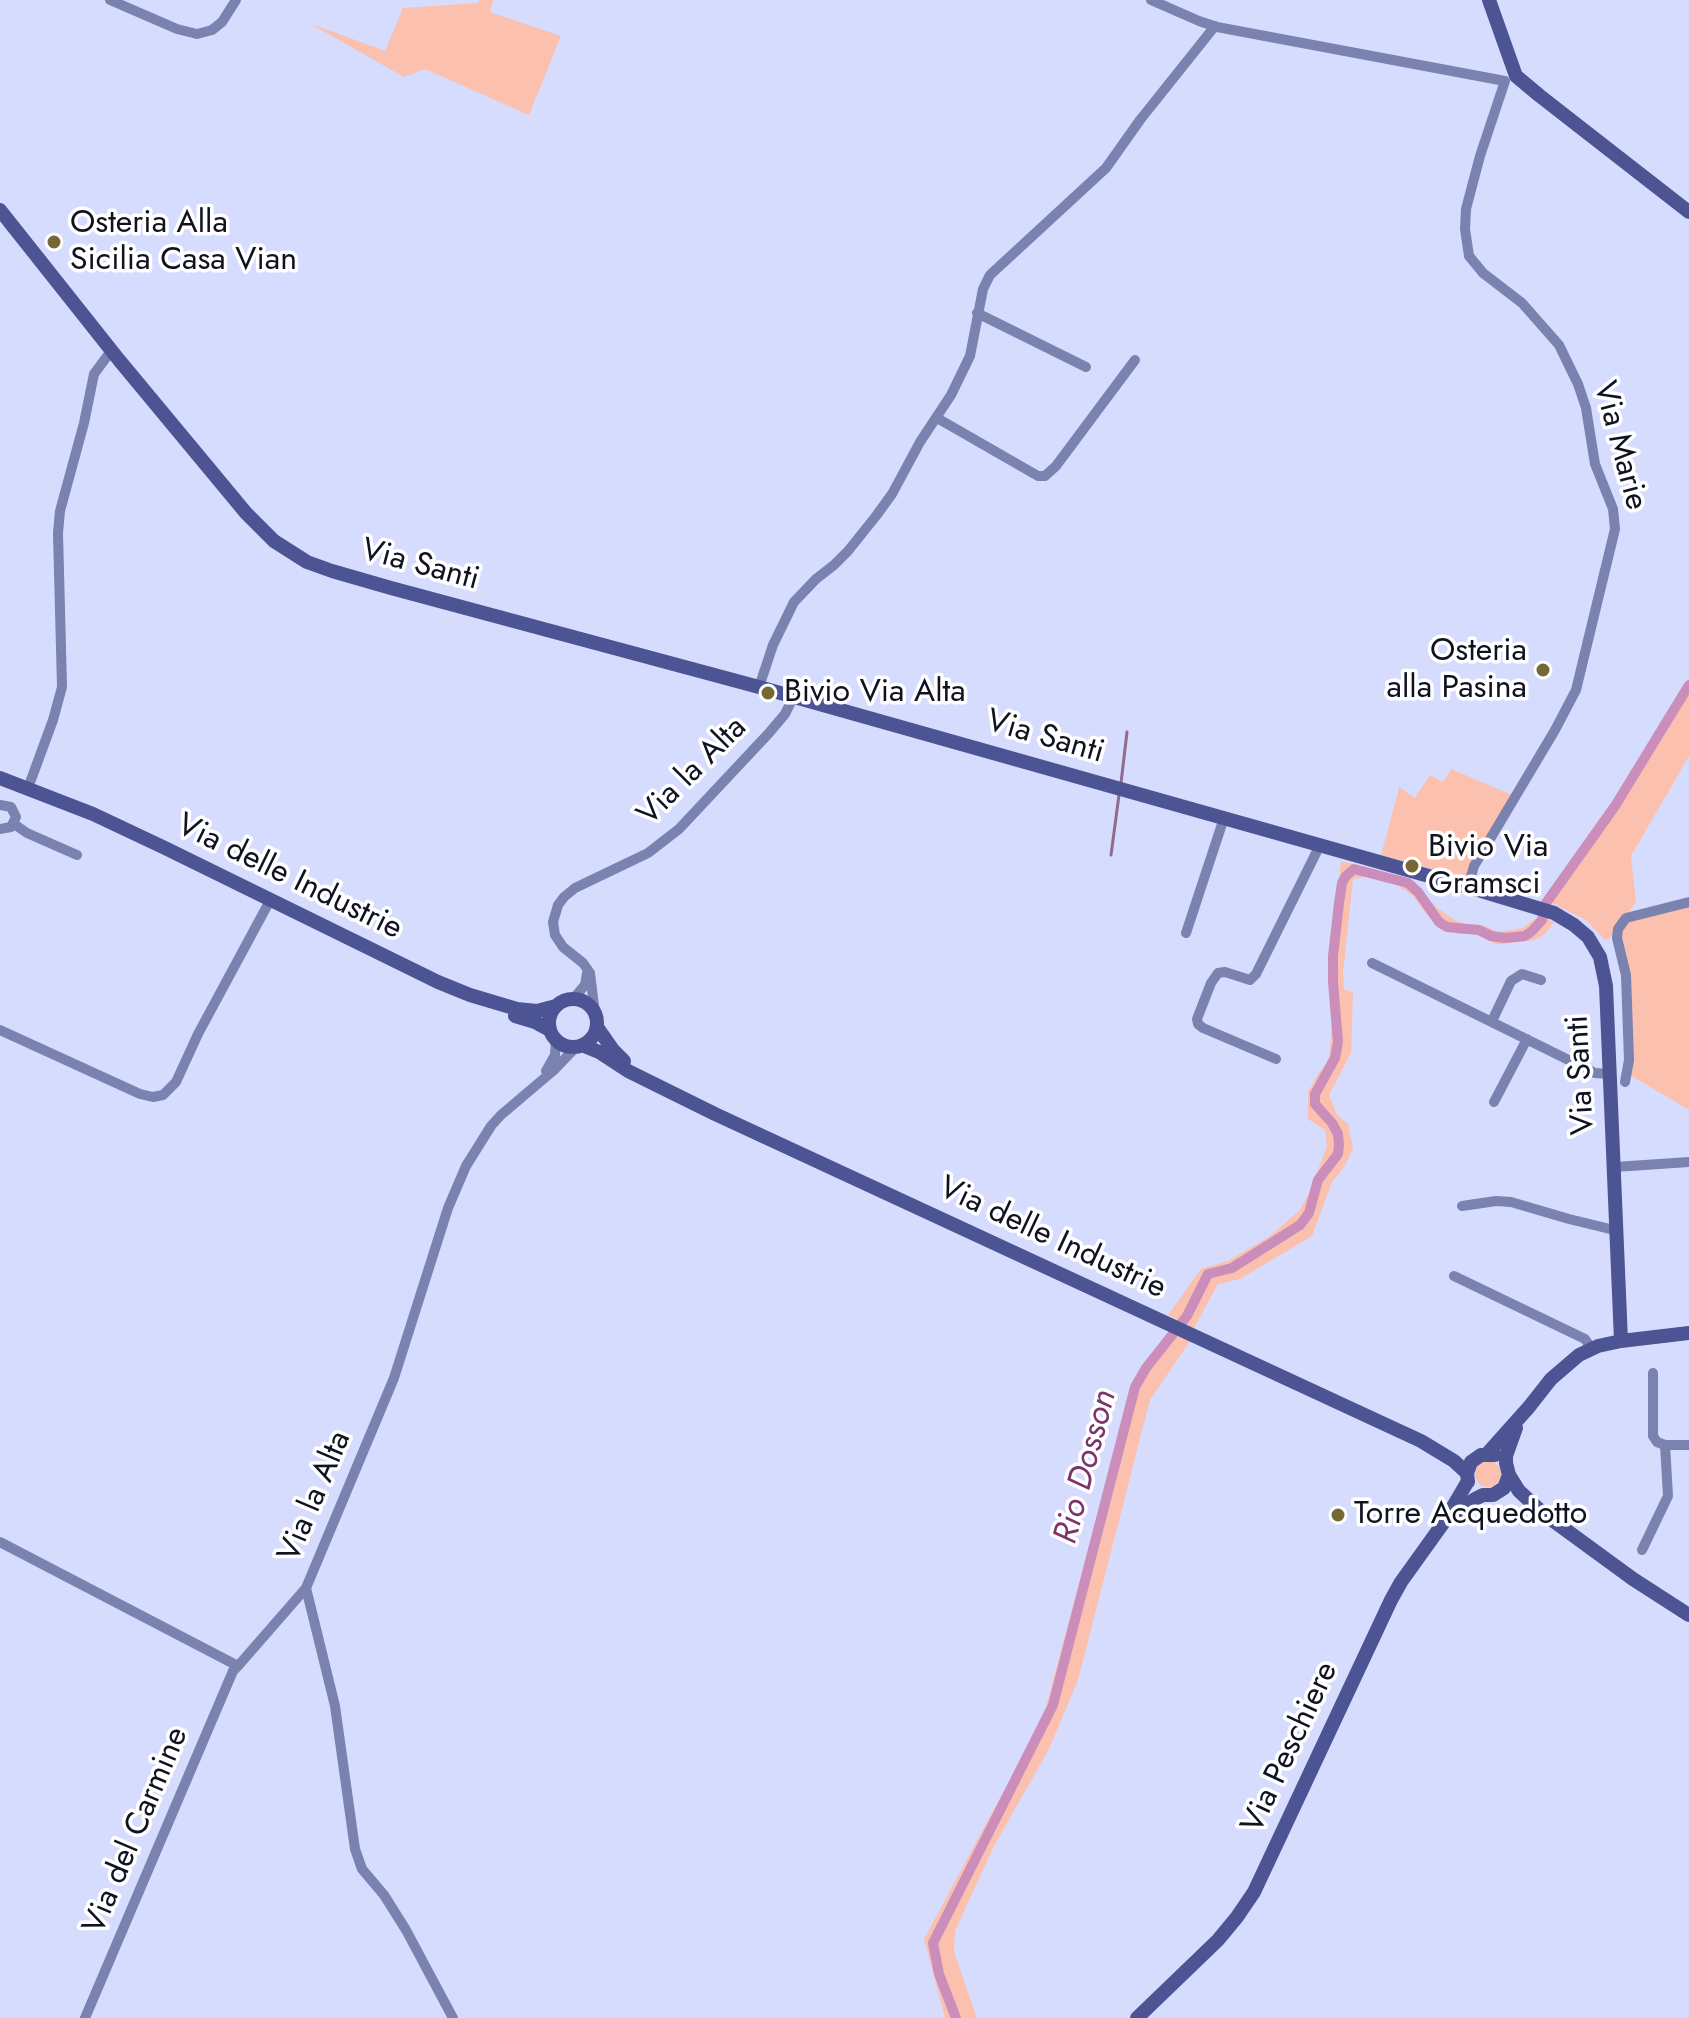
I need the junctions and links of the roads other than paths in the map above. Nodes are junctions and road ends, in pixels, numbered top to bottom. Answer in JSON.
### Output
{"nodes":[{"id":1,"x":110,"y":0,"type":"edge"},
{"id":2,"x":236,"y":0,"type":"edge"},
{"id":3,"x":1151,"y":0,"type":"edge"},
{"id":4,"x":1489,"y":0,"type":"edge"},
{"id":5,"x":1215,"y":26,"type":"junction"},
{"id":6,"x":1510,"y":78,"type":"junction"},
{"id":7,"x":0,"y":210,"type":"edge"},
{"id":8,"x":1689,"y":212,"type":"edge"},
{"id":9,"x":977,"y":313,"type":"junction"},
{"id":10,"x":111,"y":351,"type":"junction"},
{"id":11,"x":1135,"y":360,"type":"dead end"},
{"id":12,"x":1086,"y":367,"type":"dead end"},
{"id":13,"x":937,"y":418,"type":"junction"},
{"id":14,"x":759,"y":687,"type":"junction"},
{"id":15,"x":794,"y":696,"type":"junction"},
{"id":16,"x":0,"y":778,"type":"edge"},
{"id":17,"x":0,"y":787,"type":"edge"},
{"id":18,"x":28,"y":788,"type":"junction"},
{"id":19,"x":0,"y":805,"type":"edge"},
{"id":20,"x":1224,"y":818,"type":"junction"},
{"id":21,"x":14,"y":824,"type":"junction"},
{"id":22,"x":0,"y":829,"type":"edge"},
{"id":23,"x":1320,"y":845,"type":"junction"},
{"id":24,"x":77,"y":855,"type":"dead end"},
{"id":25,"x":1468,"y":887,"type":"junction"},
{"id":26,"x":1689,"y":902,"type":"edge"},
{"id":27,"x":267,"y":906,"type":"junction"},
{"id":28,"x":1186,"y":933,"type":"dead end"},
{"id":29,"x":1372,"y":963,"type":"dead end"},
{"id":30,"x":587,"y":967,"type":"junction"},
{"id":31,"x":1541,"y":980,"type":"dead end"},
{"id":32,"x":573,"y":999,"type":"junction"},
{"id":33,"x":556,"y":1006,"type":"junction"},
{"id":34,"x":596,"y":1020,"type":"junction"},
{"id":35,"x":1492,"y":1021,"type":"junction"},
{"id":36,"x":0,"y":1030,"type":"edge"},
{"id":37,"x":553,"y":1035,"type":"junction"},
{"id":38,"x":1527,"y":1039,"type":"junction"},
{"id":39,"x":579,"y":1046,"type":"junction"},
{"id":40,"x":1276,"y":1059,"type":"dead end"},
{"id":41,"x":1609,"y":1074,"type":"junction"},
{"id":42,"x":1625,"y":1082,"type":"dead end"},
{"id":43,"x":660,"y":1088,"type":"junction"},
{"id":44,"x":523,"y":1096,"type":"junction"},
{"id":45,"x":1494,"y":1102,"type":"dead end"},
{"id":46,"x":1689,"y":1162,"type":"edge"},
{"id":47,"x":1615,"y":1167,"type":"junction"},
{"id":48,"x":1462,"y":1206,"type":"dead end"},
{"id":49,"x":1617,"y":1228,"type":"junction"},
{"id":50,"x":1454,"y":1276,"type":"dead end"},
{"id":51,"x":1689,"y":1333,"type":"edge"},
{"id":52,"x":1621,"y":1341,"type":"junction"},
{"id":53,"x":1592,"y":1349,"type":"junction"},
{"id":54,"x":1653,"y":1373,"type":"dead end"},
{"id":55,"x":1529,"y":1407,"type":"junction"},
{"id":56,"x":1421,"y":1441,"type":"junction"},
{"id":57,"x":1665,"y":1445,"type":"junction"},
{"id":58,"x":1689,"y":1445,"type":"edge"},
{"id":59,"x":1481,"y":1456,"type":"junction"},
{"id":60,"x":1507,"y":1469,"type":"junction"},
{"id":61,"x":1468,"y":1477,"type":"junction"},
{"id":62,"x":1488,"y":1495,"type":"junction"},
{"id":63,"x":1544,"y":1514,"type":"junction"},
{"id":64,"x":1444,"y":1522,"type":"junction"},
{"id":65,"x":0,"y":1542,"type":"edge"},
{"id":66,"x":1642,"y":1550,"type":"dead end"},
{"id":67,"x":306,"y":1588,"type":"junction"},
{"id":68,"x":1689,"y":1615,"type":"edge"},
{"id":69,"x":238,"y":1666,"type":"junction"},
{"id":70,"x":85,"y":2018,"type":"edge"},
{"id":71,"x":453,"y":2018,"type":"edge"},
{"id":72,"x":1137,"y":2018,"type":"edge"}],
"edges":[{"from":1,"to":2,"type":"street"},
{"from":3,"to":5,"type":"street"},
{"from":4,"to":6,"type":"street"},
{"from":5,"to":6,"type":"street"},
{"from":5,"to":9,"type":"street"},
{"from":6,"to":8,"type":"street"},
{"from":6,"to":25,"type":"street","name":"Via Marie"},
{"from":7,"to":10,"type":"street","name":"Via Santi"},
{"from":9,"to":12,"type":"street"},
{"from":9,"to":13,"type":"street"},
{"from":10,"to":14,"type":"street","name":"Via Santi"},
{"from":10,"to":18,"type":"street"},
{"from":11,"to":13,"type":"street"},
{"from":13,"to":14,"type":"street"},
{"from":14,"to":15,"type":"street","name":"Via Santi"},
{"from":15,"to":20,"type":"street","name":"Via Santi"},
{"from":15,"to":30,"type":"street","name":"Via la Alta"},
{"from":16,"to":18,"type":"street","name":"Via delle Industrie"},
{"from":17,"to":27,"type":"street","name":"Via delle Industrie"},
{"from":18,"to":33,"type":"street","name":"Via delle Industrie"},
{"from":19,"to":21,"type":"street"},
{"from":20,"to":23,"type":"street","name":"Via Santi"},
{"from":20,"to":28,"type":"street"},
{"from":21,"to":22,"type":"street"},
{"from":21,"to":24,"type":"street"},
{"from":23,"to":25,"type":"street","name":"Via Santi"},
{"from":23,"to":40,"type":"street"},
{"from":25,"to":41,"type":"street","name":"Via Santi"},
{"from":26,"to":42,"type":"street"},
{"from":27,"to":36,"type":"street"},
{"from":27,"to":37,"type":"street","name":"Via delle Industrie"},
{"from":29,"to":35,"type":"street"},
{"from":30,"to":32,"type":"street"},
{"from":30,"to":34,"type":"street"},
{"from":31,"to":35,"type":"street"},
{"from":32,"to":33,"type":"street"},
{"from":32,"to":34,"type":"street"},
{"from":33,"to":37,"type":"street"},
{"from":34,"to":39,"type":"street"},
{"from":34,"to":43,"type":"street","name":"Via delle Industrie"},
{"from":35,"to":38,"type":"street"},
{"from":37,"to":39,"type":"street"},
{"from":37,"to":44,"type":"street"},
{"from":38,"to":41,"type":"street"},
{"from":38,"to":45,"type":"street"},
{"from":39,"to":43,"type":"street","name":"Via delle Industrie"},
{"from":39,"to":44,"type":"street"},
{"from":41,"to":47,"type":"street","name":"Via Santi"},
{"from":43,"to":56,"type":"street","name":"Via delle Industrie"},
{"from":44,"to":67,"type":"street","name":"Via la Alta"},
{"from":46,"to":47,"type":"street"},
{"from":47,"to":49,"type":"street","name":"Via Santi"},
{"from":48,"to":49,"type":"street"},
{"from":49,"to":52,"type":"street","name":"Via Santi"},
{"from":50,"to":53,"type":"street"},
{"from":51,"to":52,"type":"street"},
{"from":52,"to":53,"type":"street"},
{"from":53,"to":55,"type":"street"},
{"from":54,"to":57,"type":"street"},
{"from":55,"to":59,"type":"street"},
{"from":55,"to":60,"type":"street"},
{"from":56,"to":59,"type":"street","name":"Via delle Industrie"},
{"from":56,"to":61,"type":"street","name":"Via delle Industrie"},
{"from":57,"to":58,"type":"street"},
{"from":57,"to":66,"type":"street"},
{"from":59,"to":60,"type":"street"},
{"from":59,"to":61,"type":"street"},
{"from":60,"to":62,"type":"street"},
{"from":60,"to":63,"type":"street"},
{"from":61,"to":62,"type":"street"},
{"from":61,"to":64,"type":"street","name":"Via Peschiere"},
{"from":62,"to":63,"type":"street"},
{"from":62,"to":64,"type":"street"},
{"from":63,"to":68,"type":"street"},
{"from":64,"to":72,"type":"street","name":"Via Peschiere"},
{"from":65,"to":69,"type":"street"},
{"from":67,"to":69,"type":"street","name":"Via del Carmine"},
{"from":67,"to":71,"type":"street","name":"Via la Alta"},
{"from":69,"to":70,"type":"street","name":"Via del Carmine"}]}
